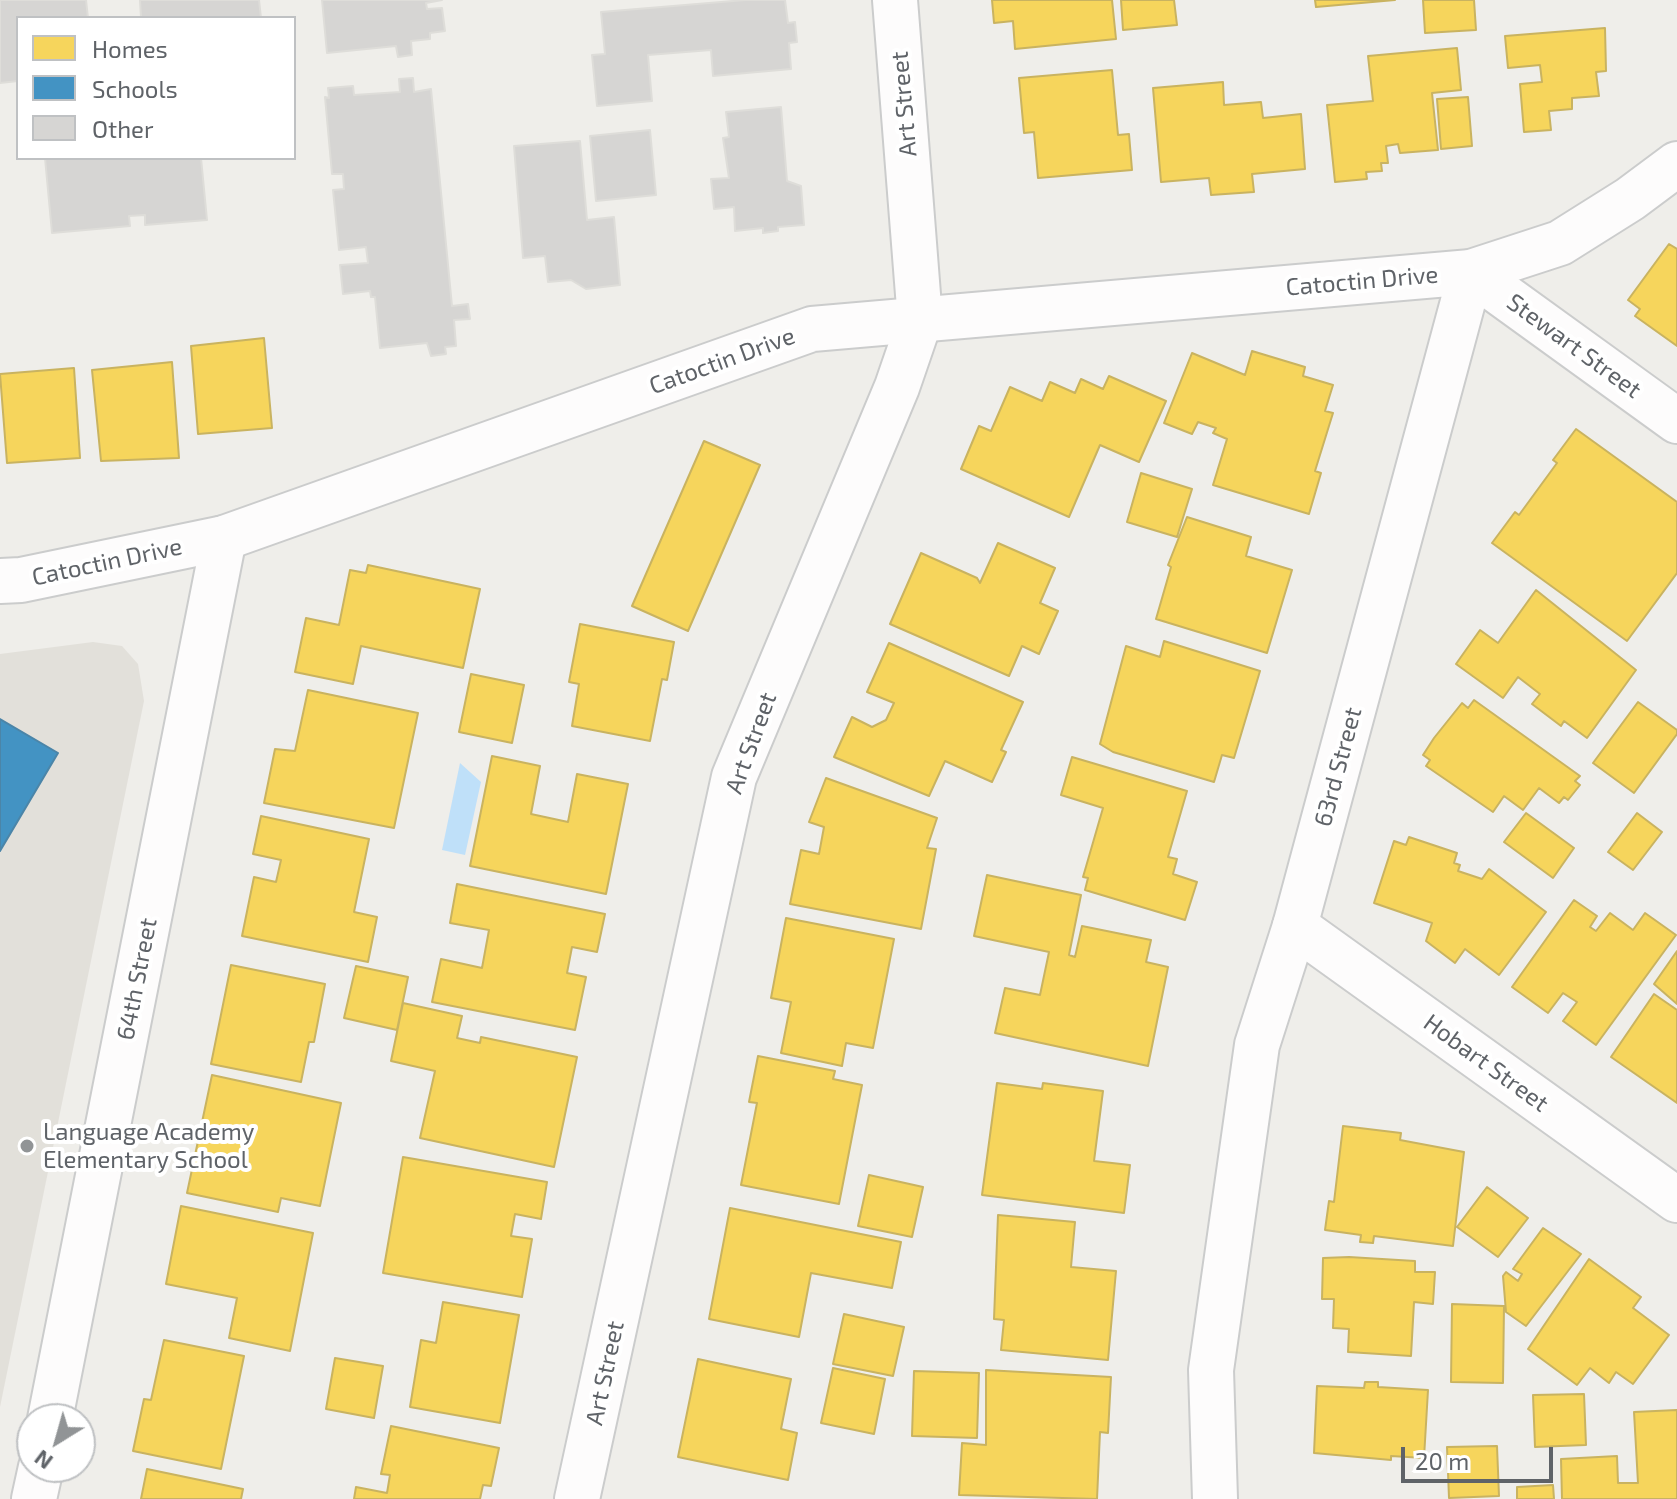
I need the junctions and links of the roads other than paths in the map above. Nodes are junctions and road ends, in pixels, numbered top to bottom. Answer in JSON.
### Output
{"nodes":[{"id":1,"x":895,"y":0,"type":"edge"},
{"id":2,"x":1677,"y":164,"type":"edge"},
{"id":3,"x":1471,"y":272,"type":"junction"},
{"id":4,"x":920,"y":320,"type":"junction"},
{"id":5,"x":1677,"y":421,"type":"edge"},
{"id":6,"x":224,"y":538,"type":"junction"},
{"id":7,"x":0,"y":581,"type":"edge"},
{"id":8,"x":1295,"y":926,"type":"junction"},
{"id":9,"x":1677,"y":1200,"type":"edge"},
{"id":10,"x":53,"y":1403,"type":"edge"},
{"id":11,"x":577,"y":1499,"type":"edge"},
{"id":12,"x":1215,"y":1499,"type":"edge"}],
"edges":[{"from":1,"to":4,"type":"street","name":"Art Street"},
{"from":2,"to":3,"type":"street"},
{"from":3,"to":4,"type":"street","name":"Catoctin Drive"},
{"from":3,"to":5,"type":"street","name":"Stewart Street"},
{"from":3,"to":8,"type":"street","name":"63rd Street"},
{"from":4,"to":6,"type":"street","name":"Catoctin Drive"},
{"from":4,"to":11,"type":"street","name":"Art Street"},
{"from":6,"to":7,"type":"street","name":"Catoctin Drive"},
{"from":6,"to":10,"type":"street","name":"64th Street"},
{"from":8,"to":9,"type":"street","name":"Hobart Street"},
{"from":8,"to":12,"type":"street","name":"63rd Street"}]}
